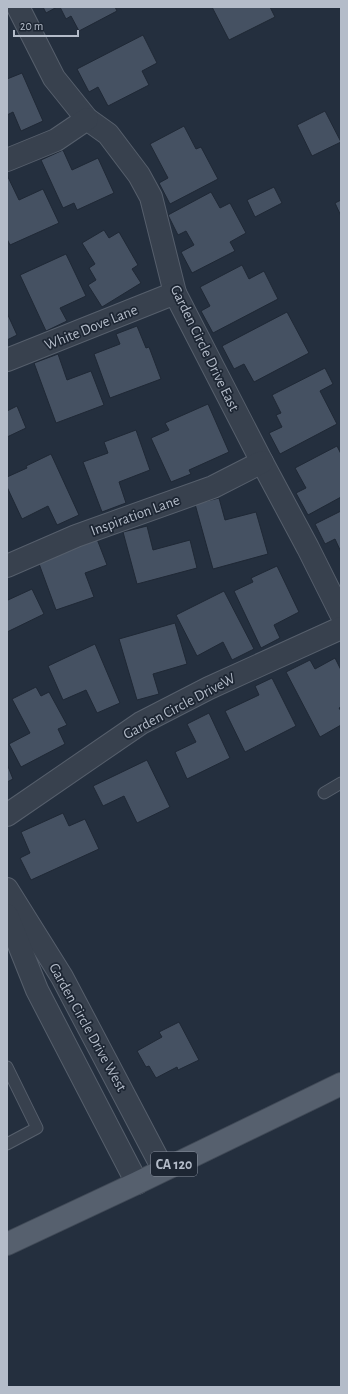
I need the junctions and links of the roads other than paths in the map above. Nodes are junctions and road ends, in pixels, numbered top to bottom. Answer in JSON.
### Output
{"nodes":[{"id":1,"x":18,"y":7,"type":"edge"},
{"id":2,"x":87,"y":119,"type":"junction"},
{"id":3,"x":7,"y":160,"type":"edge"},
{"id":4,"x":175,"y":293,"type":"junction"},
{"id":5,"x":7,"y":360,"type":"edge"},
{"id":6,"x":262,"y":462,"type":"junction"},
{"id":7,"x":7,"y":566,"type":"edge"},
{"id":8,"x":341,"y":614,"type":"edge"},
{"id":9,"x":341,"y":628,"type":"edge"},
{"id":10,"x":341,"y":783,"type":"edge"},
{"id":11,"x":324,"y":793,"type":"dead end"},
{"id":12,"x":7,"y":815,"type":"edge"},
{"id":13,"x":7,"y":889,"type":"edge"},
{"id":14,"x":7,"y":916,"type":"edge"},
{"id":15,"x":7,"y":1067,"type":"edge"},
{"id":16,"x":341,"y":1084,"type":"edge"},
{"id":17,"x":7,"y":1144,"type":"edge"},
{"id":18,"x":163,"y":1169,"type":"junction"},
{"id":19,"x":137,"y":1183,"type":"junction"},
{"id":20,"x":7,"y":1244,"type":"edge"}],
"edges":[{"from":1,"to":2,"type":"street","name":"Garden Circle Drive East"},
{"from":2,"to":3,"type":"street"},
{"from":2,"to":4,"type":"street","name":"Garden Circle Drive East"},
{"from":4,"to":5,"type":"street","name":"White Dove Lane"},
{"from":4,"to":6,"type":"street","name":"Garden Circle Drive East"},
{"from":6,"to":7,"type":"street","name":"Inspiration Lane"},
{"from":6,"to":8,"type":"street","name":"Garden Circle Drive East"},
{"from":9,"to":12,"type":"street","name":"Garden Circle DriveW"},
{"from":10,"to":11,"type":"lane"},
{"from":13,"to":18,"type":"street","name":"Garden Circle Drive West"},
{"from":14,"to":19,"type":"street","name":"Garden Circle Drive West"},
{"from":15,"to":17,"type":"lane"},
{"from":16,"to":18,"type":"main road","number":"CA 120"},
{"from":18,"to":19,"type":"main road","number":"CA 120"},
{"from":19,"to":20,"type":"main road","number":"CA 120"}]}
